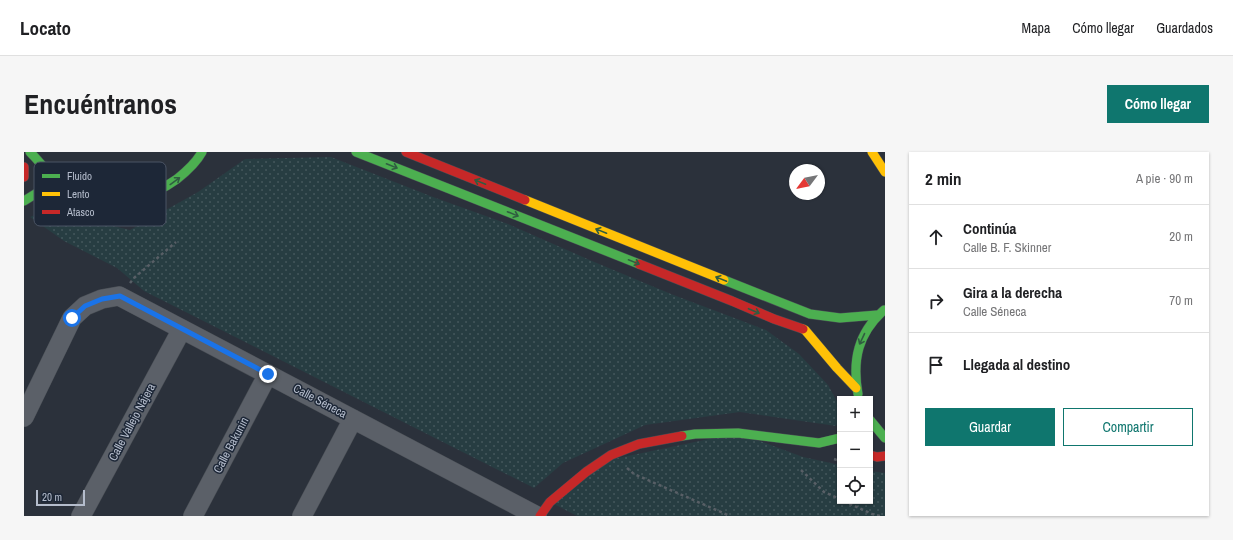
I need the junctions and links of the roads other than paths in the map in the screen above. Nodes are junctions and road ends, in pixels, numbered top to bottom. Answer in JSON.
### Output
{"nodes":[{"id":1,"x":30,"y":152,"type":"edge"},
{"id":2,"x":202,"y":152,"type":"edge"},
{"id":3,"x":356,"y":152,"type":"edge"},
{"id":4,"x":406,"y":152,"type":"edge"},
{"id":5,"x":872,"y":152,"type":"edge"},
{"id":6,"x":40,"y":162,"type":"edge"},
{"id":7,"x":24,"y":167,"type":"edge"},
{"id":8,"x":885,"y":172,"type":"edge"},
{"id":9,"x":24,"y":177,"type":"edge"},
{"id":10,"x":166,"y":186,"type":"edge"},
{"id":11,"x":34,"y":195,"type":"edge"},
{"id":12,"x":24,"y":201,"type":"edge"},
{"id":13,"x":885,"y":309,"type":"edge"},
{"id":14,"x":877,"y":315,"type":"junction"},
{"id":15,"x":182,"y":329,"type":"junction"},
{"id":16,"x":268,"y":374,"type":"junction"},
{"id":17,"x":856,"y":388,"type":"junction"},
{"id":18,"x":858,"y":396,"type":"edge"},
{"id":19,"x":24,"y":417,"type":"edge"},
{"id":20,"x":353,"y":418,"type":"junction"},
{"id":21,"x":873,"y":424,"type":"edge"},
{"id":22,"x":885,"y":438,"type":"edge"},
{"id":23,"x":837,"y":439,"type":"edge"},
{"id":24,"x":819,"y":443,"type":"junction"},
{"id":25,"x":837,"y":447,"type":"edge"},
{"id":26,"x":873,"y":456,"type":"edge"},
{"id":27,"x":885,"y":456,"type":"edge"},
{"id":28,"x":81,"y":516,"type":"edge"},
{"id":29,"x":193,"y":516,"type":"edge"},
{"id":30,"x":302,"y":516,"type":"edge"},
{"id":31,"x":537,"y":516,"type":"edge"},
{"id":32,"x":540,"y":516,"type":"edge"}],
"edges":[{"from":1,"to":6,"type":"street"},
{"from":10,"to":2,"type":"street","one_way":true},
{"from":3,"to":17,"type":"street","one_way":true},
{"from":14,"to":4,"type":"street","one_way":true},
{"from":5,"to":8,"type":"street"},
{"from":7,"to":9,"type":"street"},
{"from":11,"to":12,"type":"street"},
{"from":13,"to":14,"type":"street"},
{"from":14,"to":17,"type":"street","one_way":true},
{"from":15,"to":16,"type":"street","name":"Calle Séneca"},
{"from":15,"to":19,"type":"street","name":"Calle Séneca"},
{"from":15,"to":28,"type":"street","name":"Calle Vallejo Nájera"},
{"from":16,"to":20,"type":"street","name":"Calle Séneca"},
{"from":16,"to":29,"type":"street","name":"Calle Bakunin"},
{"from":17,"to":18,"type":"street"},
{"from":20,"to":30,"type":"street"},
{"from":20,"to":31,"type":"street","name":"Calle Séneca"},
{"from":21,"to":22,"type":"street"},
{"from":23,"to":24,"type":"street"},
{"from":24,"to":25,"type":"street"},
{"from":24,"to":32,"type":"street"},
{"from":26,"to":27,"type":"street"}]}
